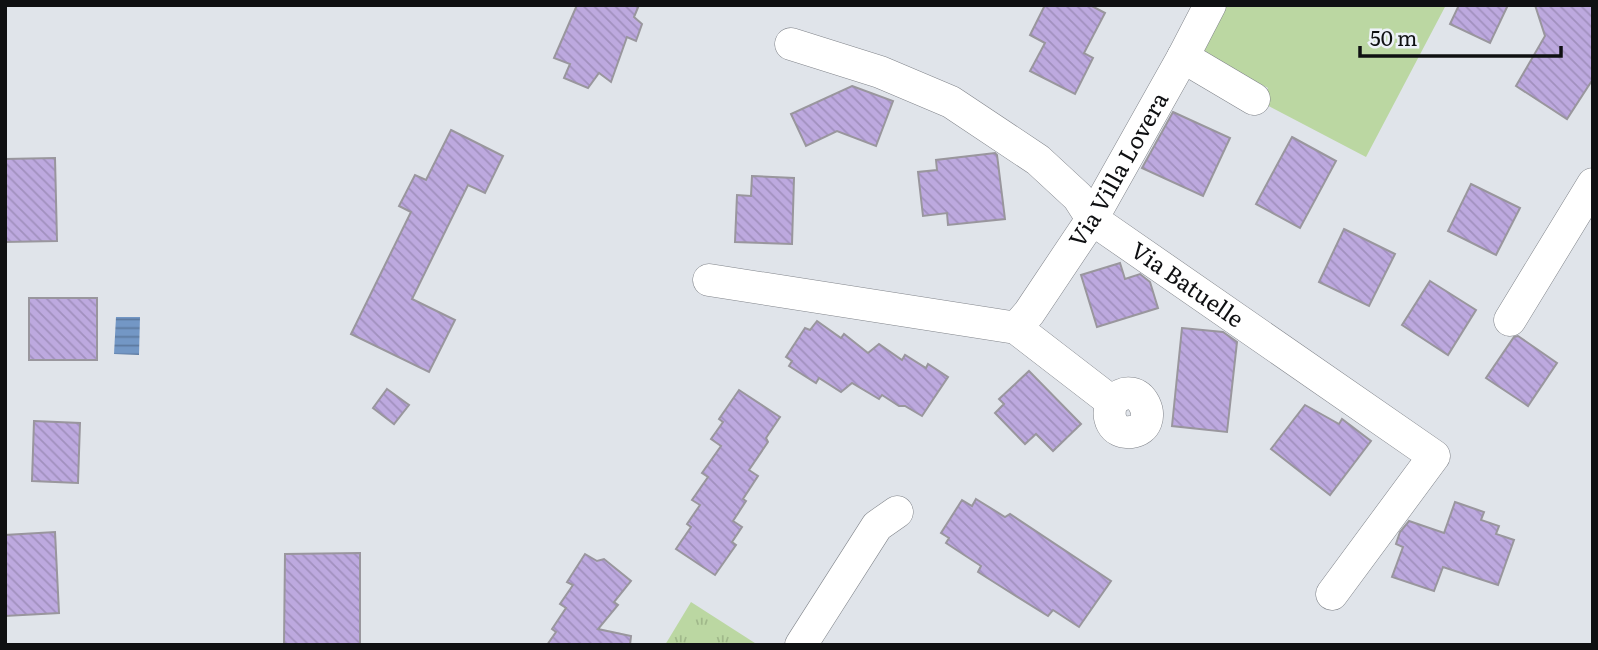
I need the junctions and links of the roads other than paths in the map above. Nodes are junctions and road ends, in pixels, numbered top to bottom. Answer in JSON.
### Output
{"nodes":[{"id":1,"x":1210,"y":5,"type":"edge"},
{"id":2,"x":791,"y":44,"type":"dead end"},
{"id":3,"x":1183,"y":57,"type":"junction"},
{"id":4,"x":1254,"y":99,"type":"dead end"},
{"id":5,"x":1593,"y":184,"type":"edge"},
{"id":6,"x":1092,"y":219,"type":"junction"},
{"id":7,"x":709,"y":281,"type":"dead end"},
{"id":8,"x":1510,"y":320,"type":"dead end"},
{"id":9,"x":1016,"y":328,"type":"junction"},
{"id":10,"x":1112,"y":402,"type":"dead end"},
{"id":11,"x":897,"y":512,"type":"dead end"},
{"id":12,"x":1332,"y":594,"type":"dead end"},
{"id":13,"x":801,"y":645,"type":"edge"}],
"edges":[{"from":1,"to":3,"type":"street","name":"Via Villa Lovera"},
{"from":2,"to":6,"type":"street","name":"Via Batuelle"},
{"from":3,"to":4,"type":"street"},
{"from":3,"to":6,"type":"street","name":"Via Villa Lovera"},
{"from":5,"to":8,"type":"street"},
{"from":6,"to":9,"type":"street","name":"Via Villa Lovera"},
{"from":6,"to":12,"type":"street","name":"Via Batuelle"},
{"from":7,"to":9,"type":"street"},
{"from":9,"to":10,"type":"street"},
{"from":11,"to":13,"type":"street"}]}
